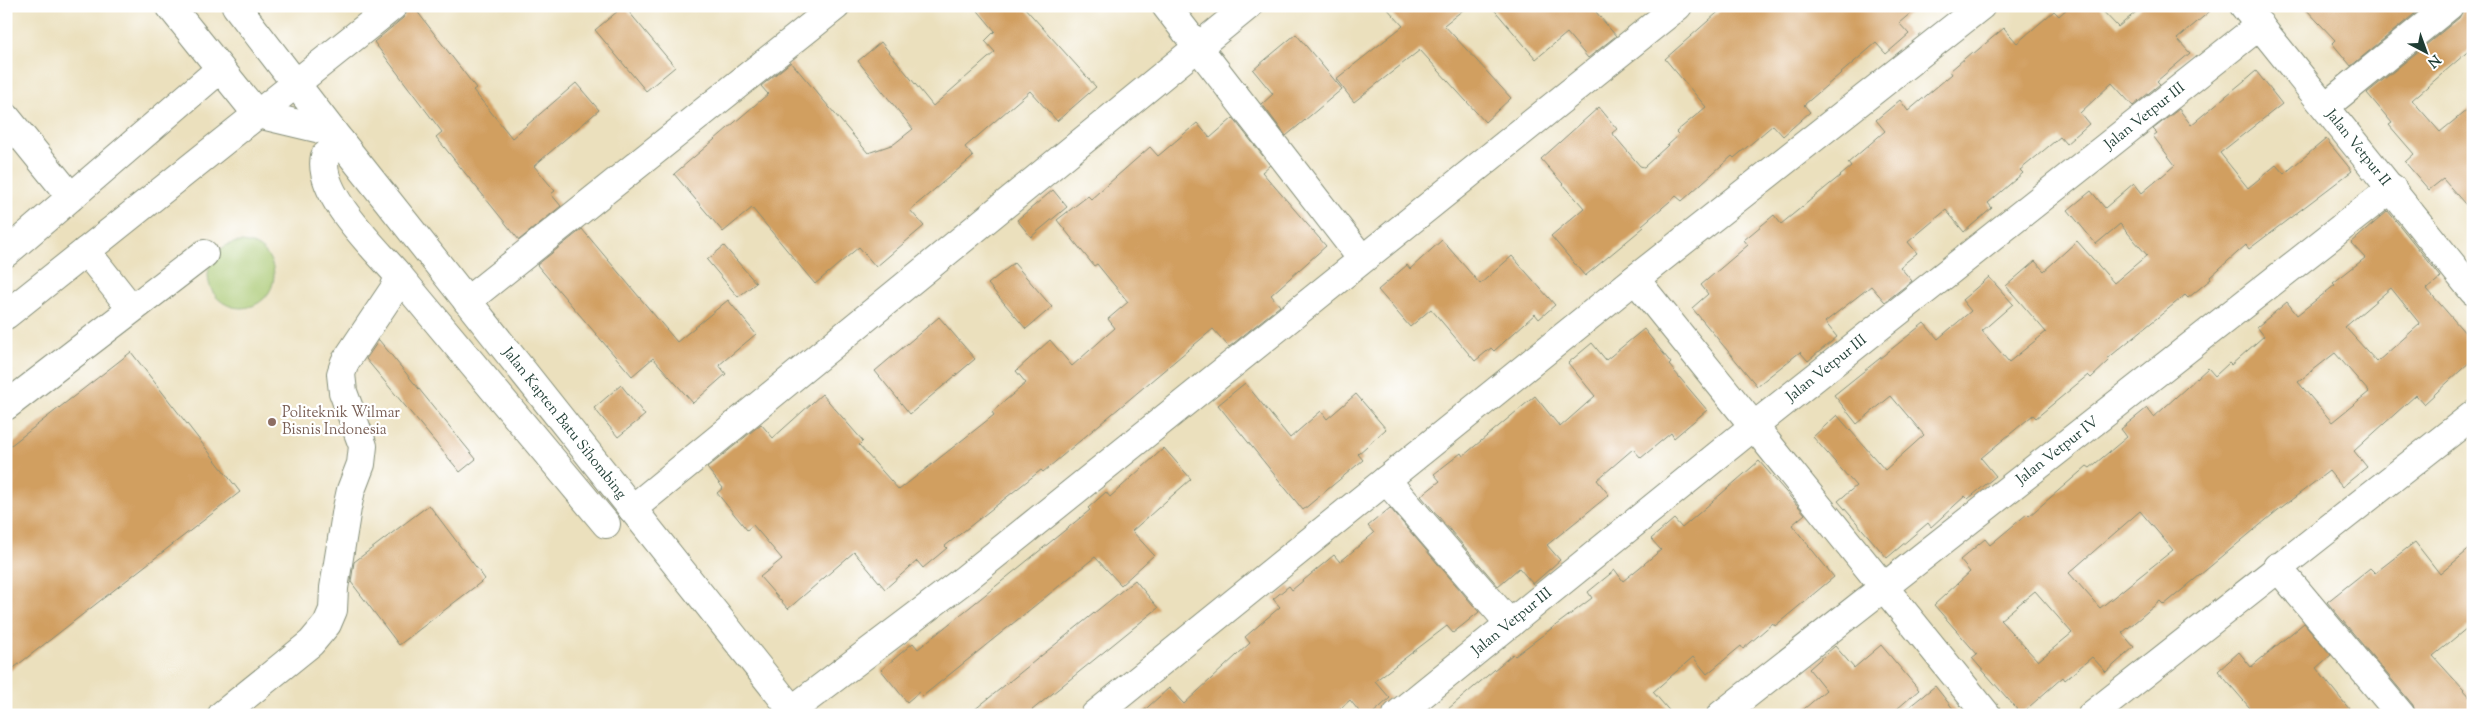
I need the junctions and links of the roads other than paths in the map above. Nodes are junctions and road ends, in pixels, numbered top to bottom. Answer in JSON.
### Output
{"nodes":[{"id":1,"x":170,"y":6,"type":"edge"},
{"id":2,"x":236,"y":6,"type":"edge"},
{"id":3,"x":393,"y":6,"type":"edge"},
{"id":4,"x":836,"y":6,"type":"edge"},
{"id":5,"x":1166,"y":6,"type":"edge"},
{"id":6,"x":1248,"y":6,"type":"edge"},
{"id":7,"x":1678,"y":6,"type":"edge"},
{"id":8,"x":1980,"y":6,"type":"edge"},
{"id":9,"x":2449,"y":6,"type":"edge"},
{"id":10,"x":2252,"y":16,"type":"edge"},
{"id":11,"x":1196,"y":47,"type":"junction"},
{"id":12,"x":220,"y":69,"type":"junction"},
{"id":13,"x":297,"y":83,"type":"junction"},
{"id":14,"x":2326,"y":106,"type":"junction"},
{"id":15,"x":257,"y":114,"type":"junction"},
{"id":16,"x":6,"y":117,"type":"edge"},
{"id":17,"x":336,"y":137,"type":"junction"},
{"id":18,"x":2392,"y":188,"type":"junction"},
{"id":19,"x":71,"y":197,"type":"junction"},
{"id":20,"x":86,"y":251,"type":"junction"},
{"id":21,"x":6,"y":253,"type":"edge"},
{"id":22,"x":204,"y":254,"type":"dead end"},
{"id":23,"x":1362,"y":259,"type":"junction"},
{"id":24,"x":399,"y":276,"type":"junction"},
{"id":25,"x":1635,"y":280,"type":"junction"},
{"id":26,"x":2473,"y":291,"type":"edge"},
{"id":27,"x":467,"y":301,"type":"junction"},
{"id":28,"x":132,"y":308,"type":"junction"},
{"id":29,"x":6,"y":315,"type":"edge"},
{"id":30,"x":6,"y":406,"type":"edge"},
{"id":31,"x":2473,"y":415,"type":"edge"},
{"id":32,"x":1754,"y":426,"type":"junction"},
{"id":33,"x":1386,"y":480,"type":"junction"},
{"id":34,"x":632,"y":509,"type":"junction"},
{"id":35,"x":606,"y":524,"type":"dead end"},
{"id":36,"x":2277,"y":567,"type":"junction"},
{"id":37,"x":1883,"y":588,"type":"junction"},
{"id":38,"x":1510,"y":624,"type":"junction"},
{"id":39,"x":794,"y":712,"type":"edge"},
{"id":40,"x":1100,"y":713,"type":"edge"},
{"id":41,"x":222,"y":715,"type":"edge"},
{"id":42,"x":1397,"y":715,"type":"edge"},
{"id":43,"x":1721,"y":715,"type":"edge"},
{"id":44,"x":1987,"y":715,"type":"edge"},
{"id":45,"x":2092,"y":715,"type":"edge"},
{"id":46,"x":2401,"y":715,"type":"edge"}],
"edges":[{"from":1,"to":12,"type":"street"},
{"from":2,"to":13,"type":"street","name":"Jalan Kapten Batu Sihombing"},
{"from":3,"to":13,"type":"street"},
{"from":4,"to":27,"type":"street"},
{"from":5,"to":11,"type":"street"},
{"from":6,"to":11,"type":"street"},
{"from":7,"to":23,"type":"street"},
{"from":8,"to":25,"type":"street"},
{"from":9,"to":14,"type":"street"},
{"from":10,"to":14,"type":"street","name":"Jalan Vetpur II"},
{"from":10,"to":32,"type":"street","name":"Jalan Vetpur III"},
{"from":11,"to":23,"type":"street"},
{"from":11,"to":34,"type":"street"},
{"from":12,"to":15,"type":"street"},
{"from":12,"to":19,"type":"street"},
{"from":13,"to":15,"type":"street"},
{"from":13,"to":17,"type":"street","name":"Jalan Kapten Batu Sihombing"},
{"from":14,"to":18,"type":"street","name":"Jalan Vetpur II"},
{"from":15,"to":17,"type":"street"},
{"from":15,"to":20,"type":"street"},
{"from":16,"to":19,"type":"street"},
{"from":17,"to":24,"type":"street"},
{"from":17,"to":27,"type":"street","name":"Jalan Kapten Batu Sihombing"},
{"from":18,"to":26,"type":"street","name":"Jalan Vetpur II"},
{"from":18,"to":37,"type":"street","name":"Jalan Vetpur IV"},
{"from":19,"to":21,"type":"street"},
{"from":20,"to":28,"type":"street"},
{"from":20,"to":29,"type":"street"},
{"from":22,"to":28,"type":"street"},
{"from":23,"to":39,"type":"street"},
{"from":24,"to":35,"type":"street"},
{"from":24,"to":41,"type":"street"},
{"from":25,"to":32,"type":"street"},
{"from":25,"to":33,"type":"street"},
{"from":27,"to":34,"type":"street","name":"Jalan Kapten Batu Sihombing"},
{"from":28,"to":30,"type":"street"},
{"from":31,"to":36,"type":"street"},
{"from":32,"to":37,"type":"street"},
{"from":32,"to":38,"type":"street","name":"Jalan Vetpur III"},
{"from":33,"to":38,"type":"street"},
{"from":33,"to":40,"type":"street"},
{"from":34,"to":39,"type":"street","name":"Jalan Kapten Batu Sihombing"},
{"from":36,"to":45,"type":"street"},
{"from":36,"to":46,"type":"street"},
{"from":37,"to":43,"type":"street","name":"Jalan Vetpur IV"},
{"from":37,"to":44,"type":"street"},
{"from":38,"to":42,"type":"street","name":"Jalan Vetpur III"}]}
